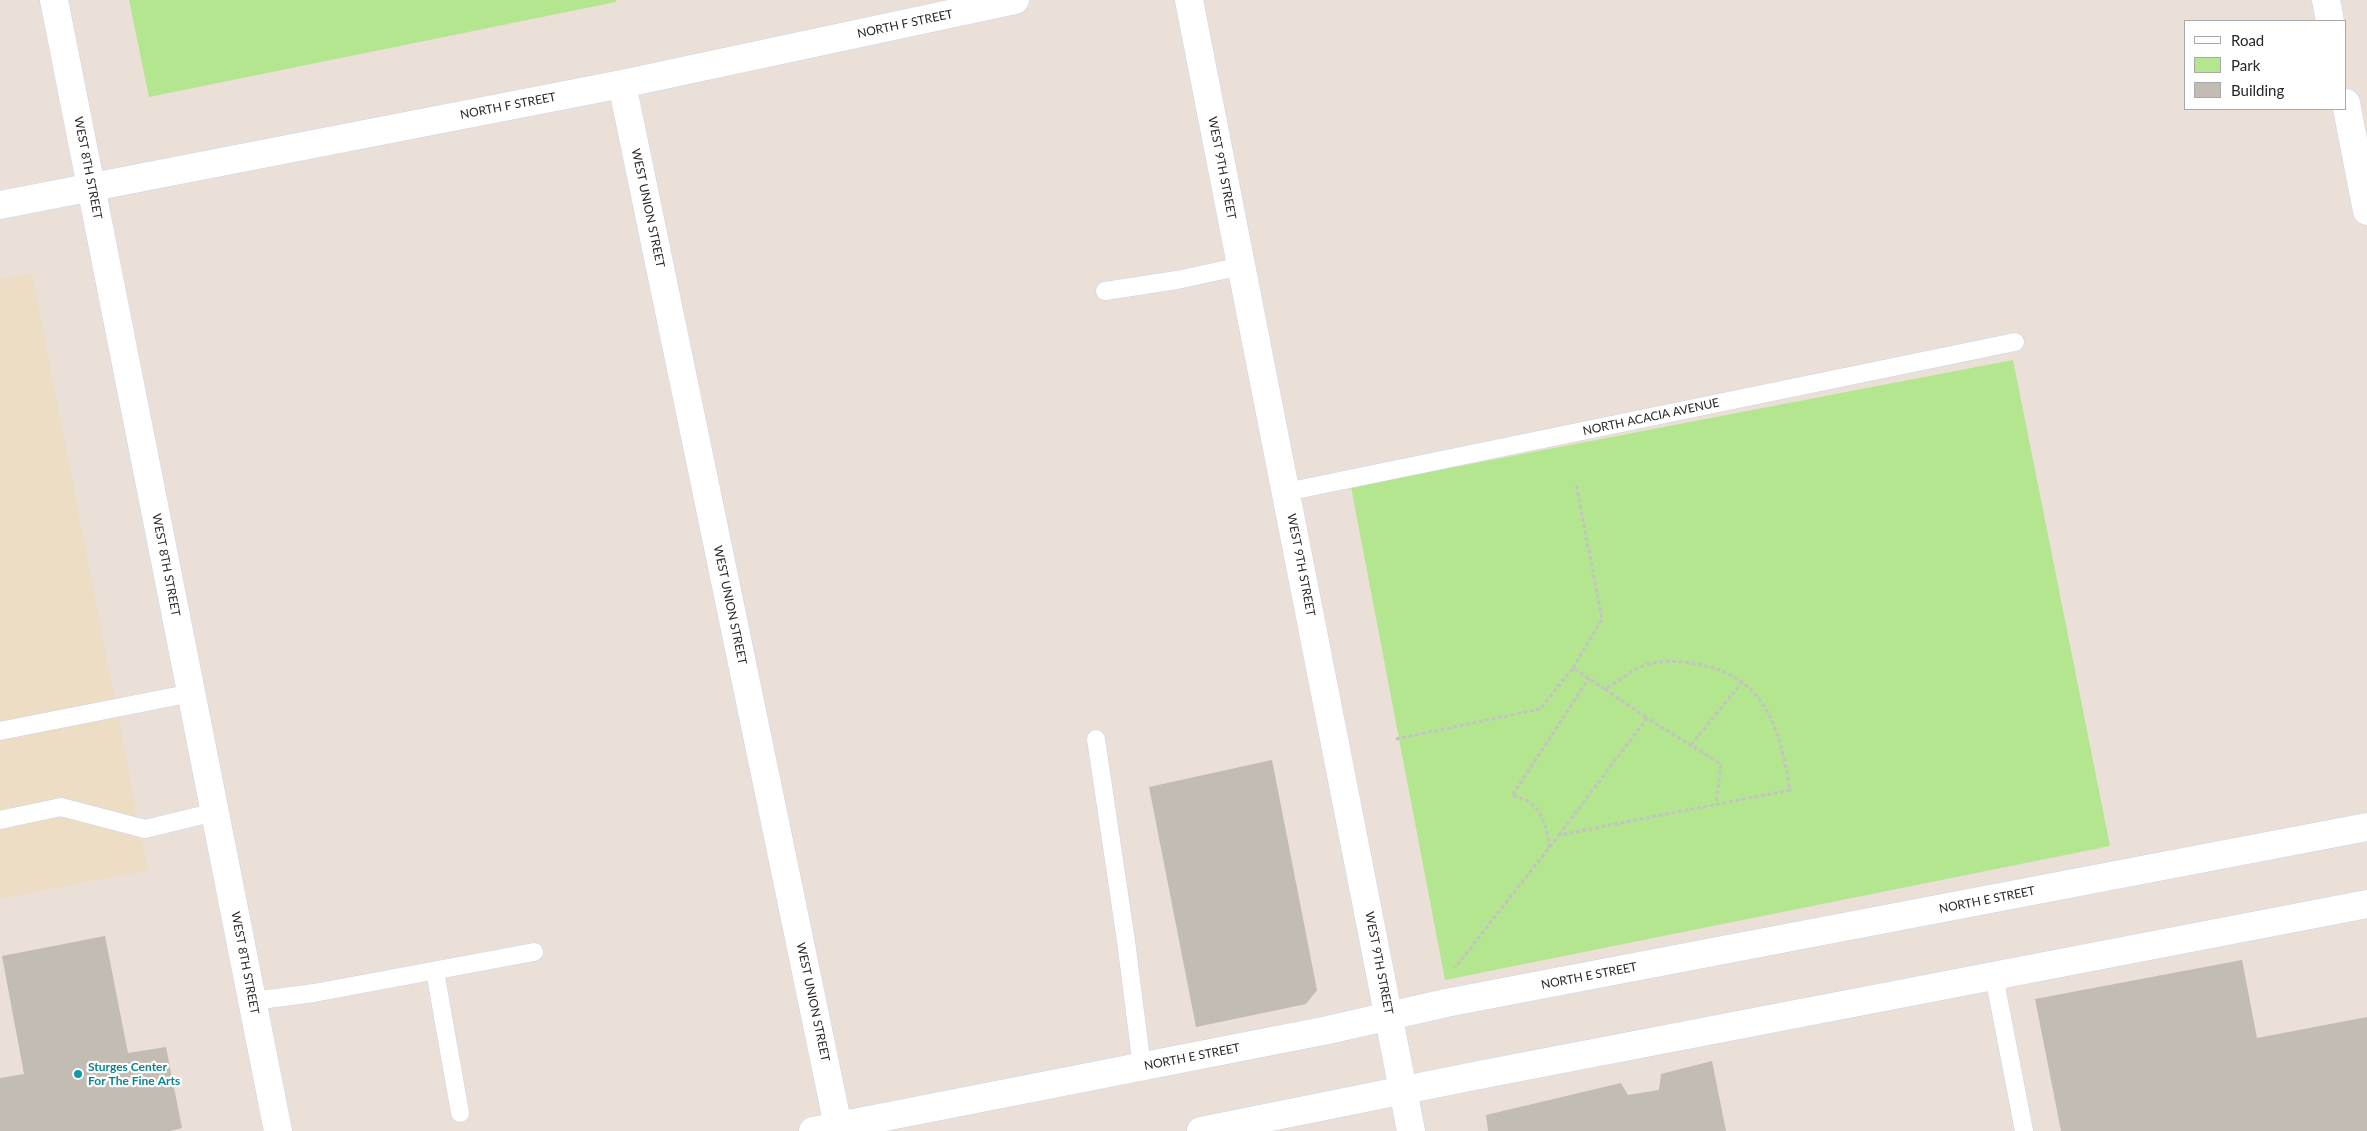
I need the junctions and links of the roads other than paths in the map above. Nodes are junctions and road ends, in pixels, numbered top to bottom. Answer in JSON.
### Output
{"nodes":[{"id":1,"x":54,"y":0,"type":"edge"},
{"id":2,"x":1015,"y":0,"type":"edge"},
{"id":3,"x":1189,"y":0,"type":"edge"},
{"id":4,"x":2326,"y":0,"type":"edge"},
{"id":5,"x":2330,"y":20,"type":"edge"},
{"id":6,"x":622,"y":84,"type":"junction"},
{"id":7,"x":2347,"y":108,"type":"edge"},
{"id":8,"x":92,"y":187,"type":"junction"},
{"id":9,"x":0,"y":205,"type":"edge"},
{"id":10,"x":2367,"y":211,"type":"edge"},
{"id":11,"x":1242,"y":266,"type":"junction"},
{"id":12,"x":1106,"y":290,"type":"dead end"},
{"id":13,"x":2015,"y":342,"type":"dead end"},
{"id":14,"x":1286,"y":492,"type":"junction"},
{"id":15,"x":192,"y":692,"type":"junction"},
{"id":16,"x":0,"y":731,"type":"edge"},
{"id":17,"x":1096,"y":738,"type":"dead end"},
{"id":18,"x":216,"y":812,"type":"junction"},
{"id":19,"x":0,"y":820,"type":"edge"},
{"id":20,"x":2367,"y":827,"type":"edge"},
{"id":21,"x":2367,"y":904,"type":"edge"},
{"id":22,"x":534,"y":952,"type":"dead end"},
{"id":23,"x":435,"y":970,"type":"junction"},
{"id":24,"x":1994,"y":976,"type":"junction"},
{"id":25,"x":253,"y":1002,"type":"junction"},
{"id":26,"x":1389,"y":1016,"type":"junction"},
{"id":27,"x":1142,"y":1067,"type":"junction"},
{"id":28,"x":1403,"y":1090,"type":"junction"},
{"id":29,"x":460,"y":1113,"type":"dead end"},
{"id":30,"x":825,"y":1129,"type":"edge"},
{"id":31,"x":278,"y":1131,"type":"edge"},
{"id":32,"x":1201,"y":1131,"type":"edge"},
{"id":33,"x":1411,"y":1131,"type":"edge"},
{"id":34,"x":2024,"y":1131,"type":"edge"}],
"edges":[{"from":1,"to":8,"type":"street","name":"WEST 8TH STREET"},
{"from":2,"to":6,"type":"street","name":"NORTH F STREET"},
{"from":3,"to":11,"type":"street","name":"WEST 9TH STREET"},
{"from":4,"to":5,"type":"street"},
{"from":6,"to":8,"type":"street","name":"NORTH F STREET"},
{"from":6,"to":30,"type":"street","name":"WEST UNION STREET"},
{"from":7,"to":10,"type":"street"},
{"from":8,"to":9,"type":"street","name":"NORTH F STREET"},
{"from":8,"to":15,"type":"street","name":"WEST 8TH STREET"},
{"from":11,"to":12,"type":"lane"},
{"from":11,"to":14,"type":"street","name":"WEST 9TH STREET"},
{"from":13,"to":14,"type":"lane","name":"NORTH ACACIA AVENUE"},
{"from":14,"to":26,"type":"street","name":"WEST 9TH STREET"},
{"from":15,"to":16,"type":"lane"},
{"from":15,"to":18,"type":"street","name":"WEST 8TH STREET"},
{"from":17,"to":27,"type":"lane"},
{"from":18,"to":19,"type":"lane"},
{"from":18,"to":25,"type":"street","name":"WEST 8TH STREET"},
{"from":20,"to":26,"type":"street","name":"NORTH E STREET"},
{"from":21,"to":24,"type":"street"},
{"from":22,"to":23,"type":"lane"},
{"from":23,"to":25,"type":"lane"},
{"from":23,"to":29,"type":"lane"},
{"from":24,"to":28,"type":"street"},
{"from":24,"to":34,"type":"lane"},
{"from":25,"to":31,"type":"street","name":"WEST 8TH STREET"},
{"from":26,"to":27,"type":"street","name":"NORTH E STREET"},
{"from":26,"to":28,"type":"street","name":"WEST 9TH STREET"},
{"from":27,"to":30,"type":"street","name":"NORTH E STREET"},
{"from":28,"to":32,"type":"street"},
{"from":28,"to":33,"type":"street","name":"WEST 9TH STREET"}]}
